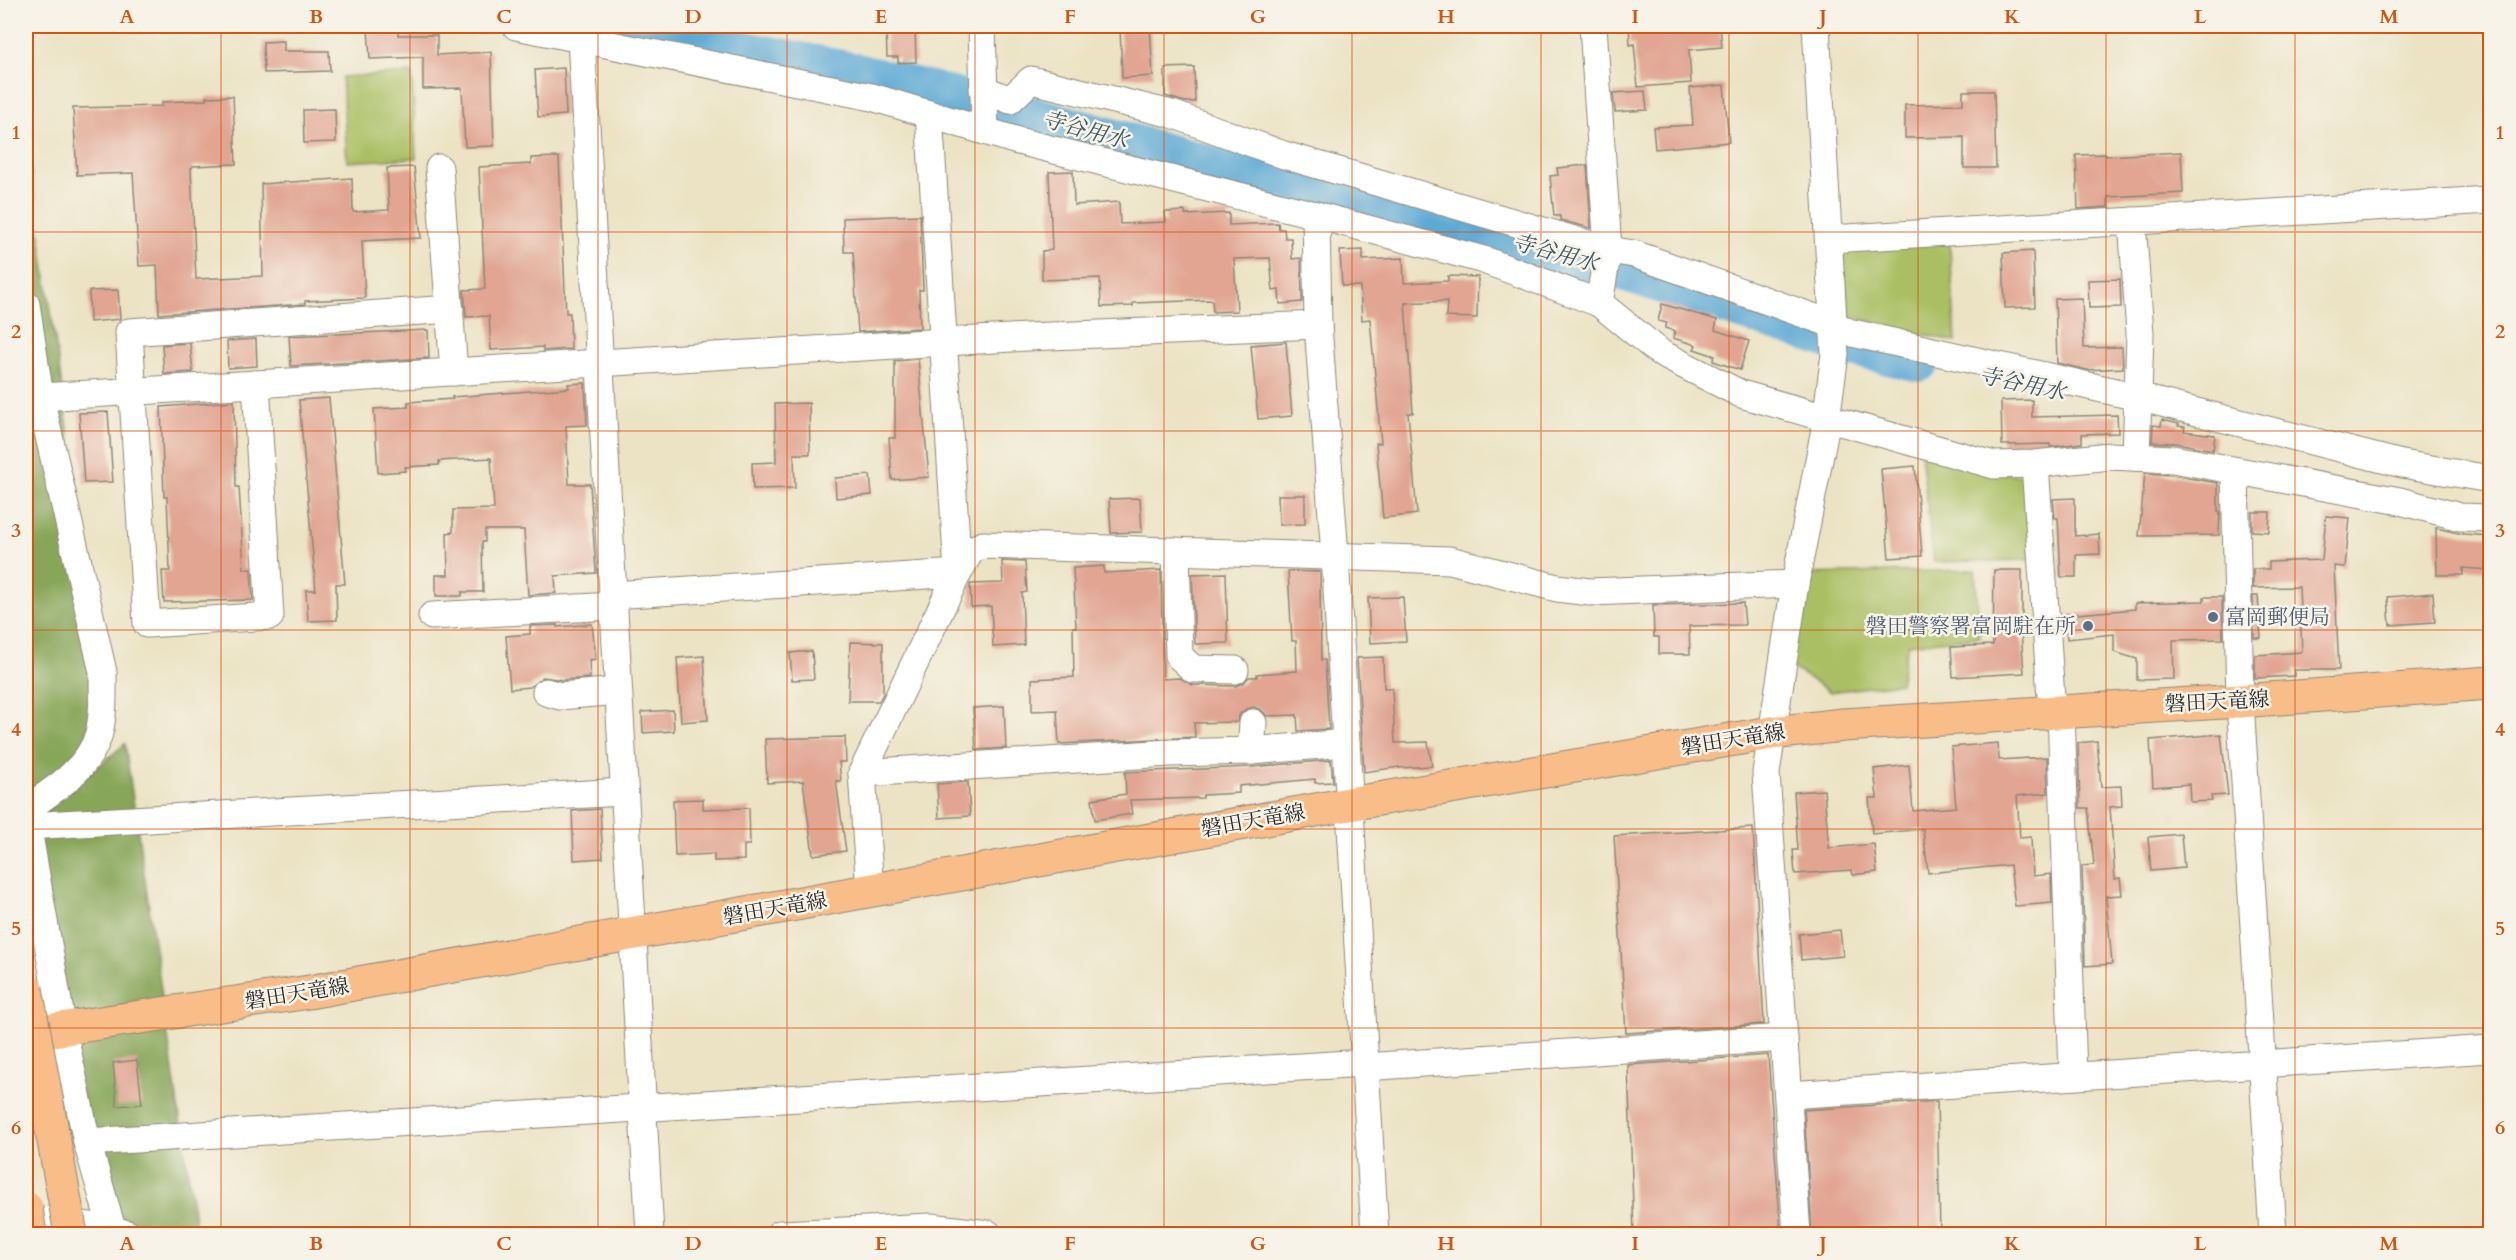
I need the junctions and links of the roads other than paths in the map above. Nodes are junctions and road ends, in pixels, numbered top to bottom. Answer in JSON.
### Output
{"nodes":[{"id":1,"x":516,"y":26,"type":"edge"},
{"id":2,"x":982,"y":26,"type":"edge"},
{"id":3,"x":1593,"y":26,"type":"edge"},
{"id":4,"x":1816,"y":26,"type":"edge"},
{"id":5,"x":581,"y":39,"type":"junction"},
{"id":6,"x":983,"y":89,"type":"junction"},
{"id":7,"x":929,"y":114,"type":"junction"},
{"id":8,"x":985,"y":131,"type":"junction"},
{"id":9,"x":439,"y":168,"type":"dead end"},
{"id":10,"x":2490,"y":200,"type":"edge"},
{"id":11,"x":1316,"y":215,"type":"junction"},
{"id":12,"x":2132,"y":221,"type":"junction"},
{"id":13,"x":1830,"y":239,"type":"junction"},
{"id":14,"x":1606,"y":262,"type":"junction"},
{"id":15,"x":1599,"y":303,"type":"junction"},
{"id":16,"x":26,"y":304,"type":"edge"},
{"id":17,"x":450,"y":309,"type":"junction"},
{"id":18,"x":1318,"y":325,"type":"junction"},
{"id":19,"x":1835,"y":325,"type":"junction"},
{"id":20,"x":943,"y":342,"type":"junction"},
{"id":21,"x":600,"y":363,"type":"junction"},
{"id":22,"x":454,"y":372,"type":"junction"},
{"id":23,"x":256,"y":384,"type":"junction"},
{"id":24,"x":133,"y":392,"type":"junction"},
{"id":25,"x":40,"y":397,"type":"junction"},
{"id":26,"x":2138,"y":397,"type":"junction"},
{"id":27,"x":1827,"y":418,"type":"junction"},
{"id":28,"x":2136,"y":457,"type":"junction"},
{"id":29,"x":2035,"y":464,"type":"junction"},
{"id":30,"x":2235,"y":471,"type":"junction"},
{"id":31,"x":2490,"y":479,"type":"edge"},
{"id":32,"x":2490,"y":518,"type":"edge"},
{"id":33,"x":1176,"y":551,"type":"junction"},
{"id":34,"x":1335,"y":556,"type":"junction"},
{"id":35,"x":958,"y":573,"type":"junction"},
{"id":36,"x":1795,"y":584,"type":"junction"},
{"id":37,"x":612,"y":601,"type":"junction"},
{"id":38,"x":432,"y":616,"type":"dead end"},
{"id":39,"x":1235,"y":670,"type":"dead end"},
{"id":40,"x":2490,"y":683,"type":"edge"},
{"id":41,"x":618,"y":691,"type":"junction"},
{"id":42,"x":546,"y":692,"type":"dead end"},
{"id":43,"x":2240,"y":701,"type":"junction"},
{"id":44,"x":2057,"y":712,"type":"junction"},
{"id":45,"x":1253,"y":723,"type":"dead end"},
{"id":46,"x":1771,"y":733,"type":"junction"},
{"id":47,"x":1346,"y":743,"type":"junction"},
{"id":48,"x":1251,"y":751,"type":"junction"},
{"id":49,"x":862,"y":774,"type":"junction"},
{"id":50,"x":623,"y":792,"type":"junction"},
{"id":51,"x":1349,"y":804,"type":"junction"},
{"id":52,"x":26,"y":818,"type":"edge"},
{"id":53,"x":870,"y":891,"type":"junction"},
{"id":54,"x":632,"y":935,"type":"junction"},
{"id":55,"x":26,"y":989,"type":"edge"},
{"id":56,"x":63,"y":1030,"type":"junction"},
{"id":57,"x":26,"y":1034,"type":"edge"},
{"id":58,"x":1784,"y":1038,"type":"junction"},
{"id":59,"x":2490,"y":1049,"type":"edge"},
{"id":60,"x":2262,"y":1063,"type":"junction"},
{"id":61,"x":1365,"y":1065,"type":"junction"},
{"id":62,"x":2073,"y":1076,"type":"junction"},
{"id":63,"x":1788,"y":1095,"type":"junction"},
{"id":64,"x":643,"y":1107,"type":"junction"},
{"id":65,"x":87,"y":1142,"type":"junction"},
{"id":66,"x":26,"y":1208,"type":"edge"},
{"id":67,"x":26,"y":1217,"type":"edge"},
{"id":68,"x":120,"y":1232,"type":"edge"},
{"id":69,"x":30,"y":1234,"type":"edge"},
{"id":70,"x":71,"y":1234,"type":"edge"},
{"id":71,"x":650,"y":1234,"type":"edge"},
{"id":72,"x":780,"y":1234,"type":"edge"},
{"id":73,"x":988,"y":1234,"type":"edge"},
{"id":74,"x":1375,"y":1234,"type":"edge"},
{"id":75,"x":1797,"y":1234,"type":"edge"},
{"id":76,"x":2273,"y":1234,"type":"edge"}],
"edges":[{"from":1,"to":5,"type":"street"},
{"from":2,"to":6,"type":"street"},
{"from":3,"to":14,"type":"street"},
{"from":4,"to":13,"type":"street"},
{"from":5,"to":7,"type":"street"},
{"from":5,"to":21,"type":"street"},
{"from":6,"to":8,"type":"street"},
{"from":6,"to":14,"type":"street"},
{"from":7,"to":8,"type":"street"},
{"from":7,"to":20,"type":"street"},
{"from":8,"to":11,"type":"street"},
{"from":9,"to":17,"type":"street"},
{"from":10,"to":12,"type":"street"},
{"from":11,"to":15,"type":"street"},
{"from":11,"to":18,"type":"street"},
{"from":12,"to":13,"type":"street"},
{"from":12,"to":26,"type":"street"},
{"from":13,"to":19,"type":"street"},
{"from":14,"to":15,"type":"street"},
{"from":14,"to":19,"type":"street"},
{"from":15,"to":27,"type":"street"},
{"from":16,"to":25,"type":"street"},
{"from":17,"to":22,"type":"street"},
{"from":17,"to":24,"type":"street"},
{"from":18,"to":20,"type":"street"},
{"from":18,"to":34,"type":"street"},
{"from":19,"to":26,"type":"street"},
{"from":19,"to":27,"type":"street"},
{"from":20,"to":21,"type":"street"},
{"from":20,"to":35,"type":"street"},
{"from":21,"to":22,"type":"street"},
{"from":21,"to":37,"type":"street"},
{"from":22,"to":23,"type":"street"},
{"from":23,"to":24,"type":"street"},
{"from":23,"to":24,"type":"street"},
{"from":24,"to":25,"type":"street"},
{"from":25,"to":52,"type":"street"},
{"from":26,"to":28,"type":"street"},
{"from":26,"to":31,"type":"street"},
{"from":27,"to":29,"type":"street"},
{"from":27,"to":36,"type":"street"},
{"from":28,"to":29,"type":"street"},
{"from":28,"to":30,"type":"street"},
{"from":29,"to":44,"type":"street"},
{"from":30,"to":32,"type":"street"},
{"from":30,"to":43,"type":"street"},
{"from":33,"to":34,"type":"street"},
{"from":33,"to":35,"type":"street"},
{"from":33,"to":39,"type":"street"},
{"from":34,"to":36,"type":"street"},
{"from":34,"to":47,"type":"street"},
{"from":35,"to":37,"type":"street"},
{"from":35,"to":49,"type":"street"},
{"from":36,"to":46,"type":"street"},
{"from":37,"to":38,"type":"street"},
{"from":37,"to":41,"type":"street"},
{"from":40,"to":43,"type":"main road","name":"磐田天竜線"},
{"from":41,"to":42,"type":"street"},
{"from":41,"to":50,"type":"street"},
{"from":43,"to":44,"type":"main road","name":"磐田天竜線"},
{"from":43,"to":60,"type":"street"},
{"from":44,"to":46,"type":"main road","name":"磐田天竜線"},
{"from":44,"to":62,"type":"street"},
{"from":45,"to":48,"type":"street"},
{"from":46,"to":51,"type":"main road","name":"磐田天竜線"},
{"from":46,"to":58,"type":"street"},
{"from":47,"to":48,"type":"street"},
{"from":47,"to":51,"type":"street"},
{"from":48,"to":49,"type":"street"},
{"from":49,"to":53,"type":"street"},
{"from":50,"to":52,"type":"street"},
{"from":50,"to":54,"type":"street"},
{"from":51,"to":53,"type":"main road","name":"磐田天竜線"},
{"from":51,"to":61,"type":"street"},
{"from":52,"to":56,"type":"street"},
{"from":53,"to":54,"type":"main road","name":"磐田天竜線"},
{"from":54,"to":56,"type":"main road","name":"磐田天竜線"},
{"from":54,"to":64,"type":"street"},
{"from":55,"to":70,"type":"main road","bridge":true},
{"from":56,"to":57,"type":"main road","name":"磐田天竜線"},
{"from":56,"to":65,"type":"street"},
{"from":58,"to":61,"type":"street"},
{"from":58,"to":63,"type":"street"},
{"from":59,"to":60,"type":"street"},
{"from":60,"to":62,"type":"street"},
{"from":60,"to":76,"type":"street"},
{"from":61,"to":64,"type":"street"},
{"from":61,"to":74,"type":"street"},
{"from":62,"to":63,"type":"street"},
{"from":63,"to":75,"type":"street"},
{"from":64,"to":65,"type":"street"},
{"from":64,"to":71,"type":"street"},
{"from":65,"to":68,"type":"street"},
{"from":66,"to":69,"type":"main road","bridge":true},
{"from":67,"to":68,"type":"street"},
{"from":72,"to":73,"type":"street"}]}
